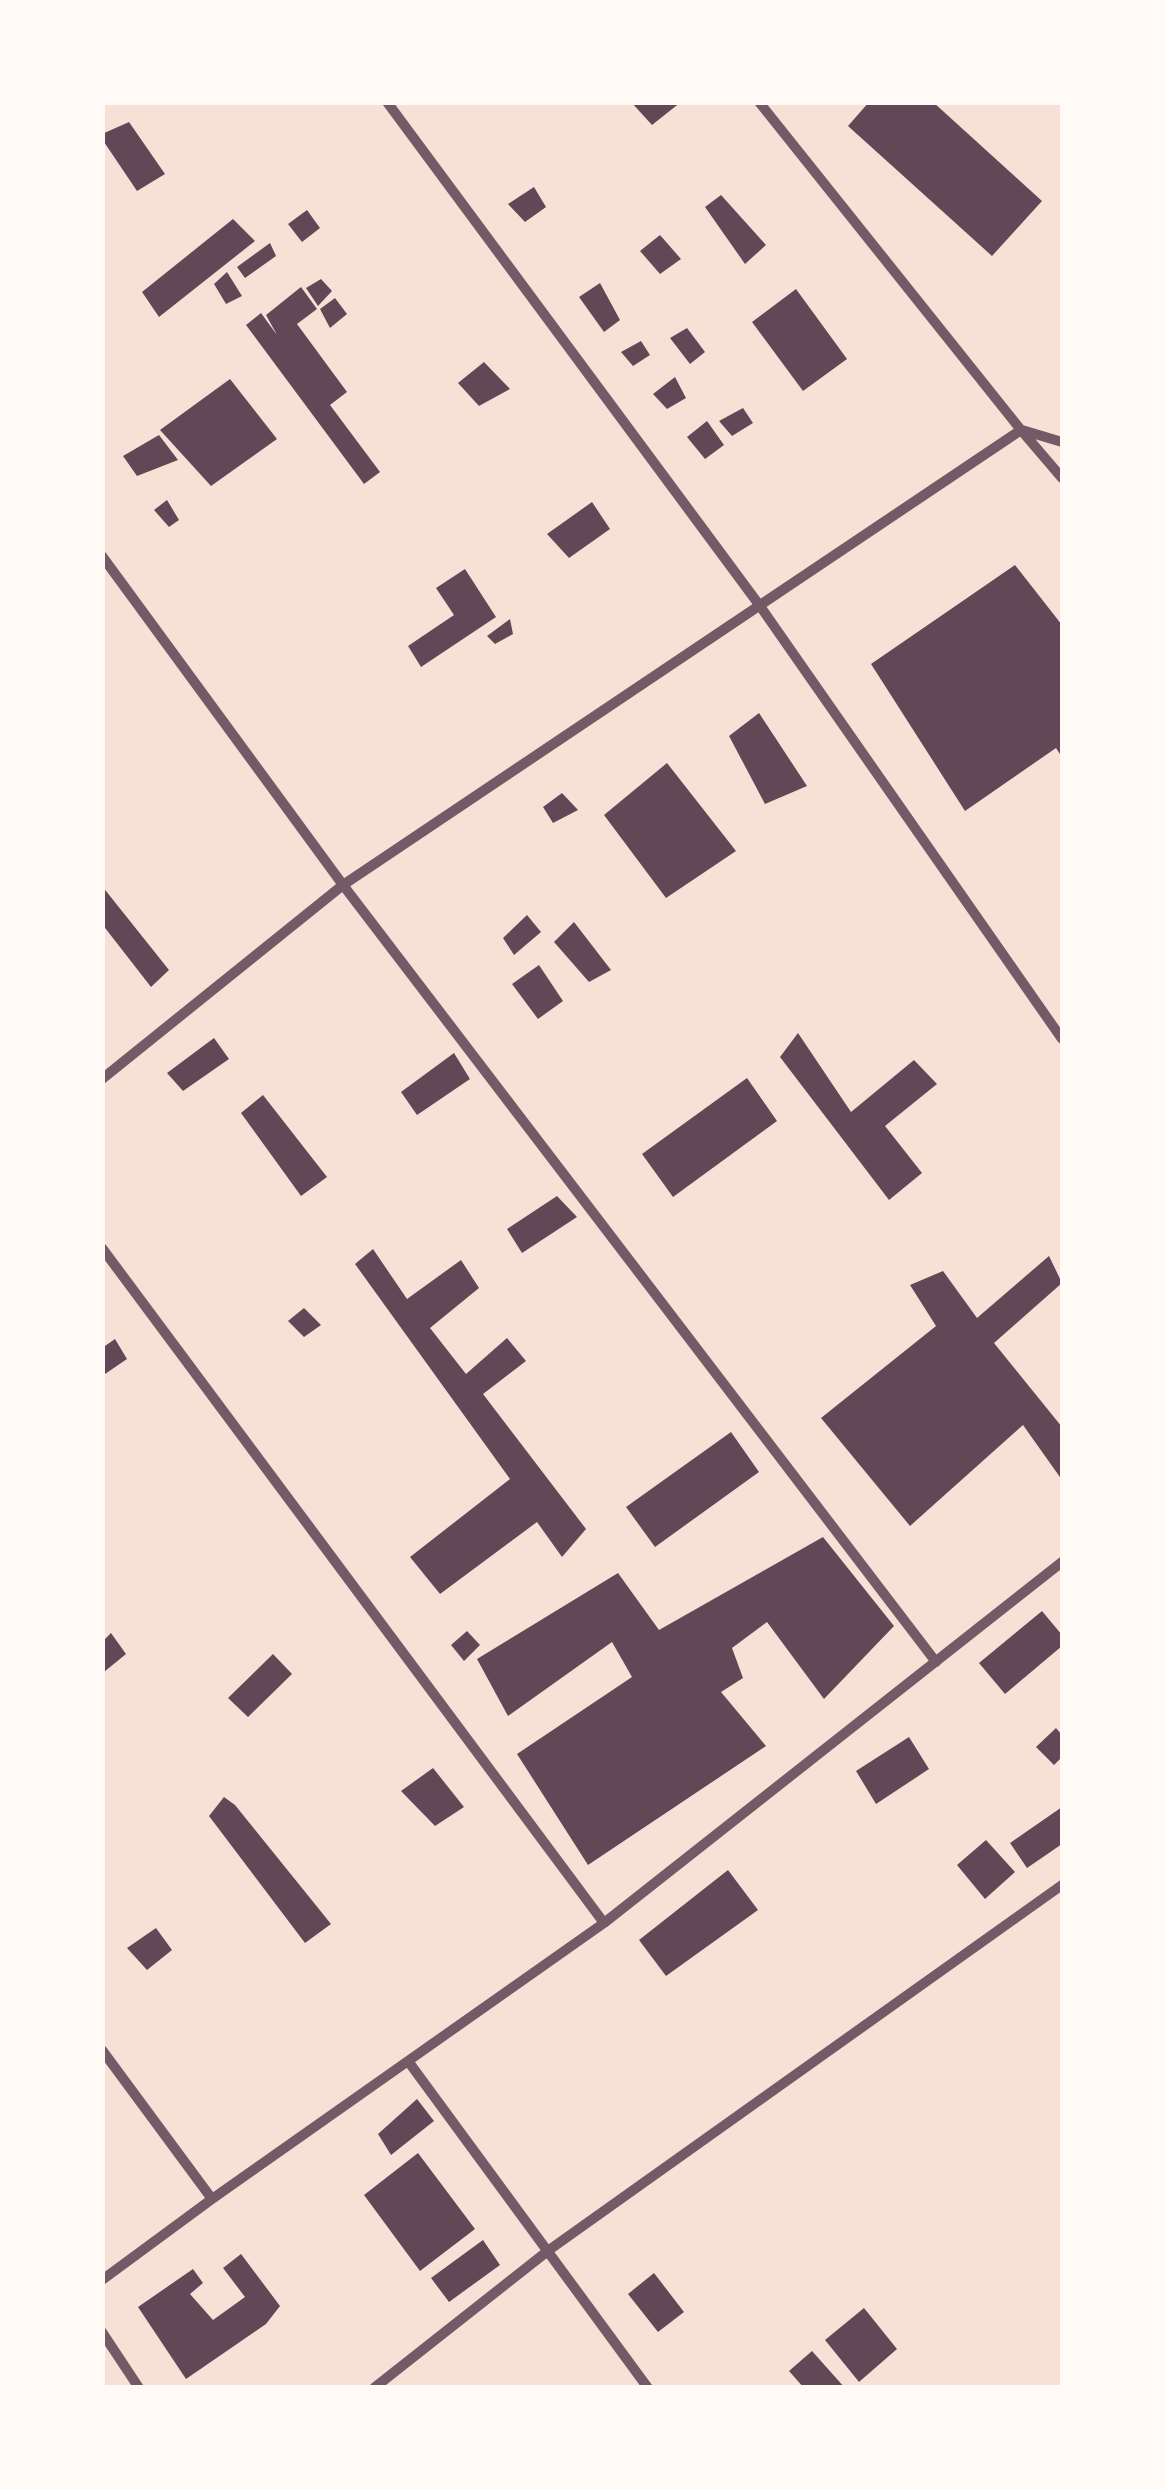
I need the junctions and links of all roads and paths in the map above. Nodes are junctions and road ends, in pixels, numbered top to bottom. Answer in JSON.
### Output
{"nodes":[{"id":1,"x":387,"y":102,"type":"edge"},
{"id":2,"x":759,"y":102,"type":"edge"},
{"id":3,"x":1020,"y":430,"type":"junction"},
{"id":4,"x":1062,"y":442,"type":"edge"},
{"id":5,"x":1062,"y":478,"type":"edge"},
{"id":6,"x":102,"y":556,"type":"edge"},
{"id":7,"x":760,"y":606,"type":"junction"},
{"id":8,"x":344,"y":884,"type":"junction"},
{"id":9,"x":1062,"y":1039,"type":"edge"},
{"id":10,"x":102,"y":1079,"type":"edge"},
{"id":11,"x":102,"y":1248,"type":"edge"},
{"id":12,"x":1062,"y":1562,"type":"edge"},
{"id":13,"x":936,"y":1662,"type":"junction"},
{"id":14,"x":1062,"y":1885,"type":"edge"},
{"id":15,"x":604,"y":1923,"type":"junction"},
{"id":16,"x":102,"y":2050,"type":"edge"},
{"id":17,"x":408,"y":2061,"type":"junction"},
{"id":18,"x":212,"y":2199,"type":"junction"},
{"id":19,"x":550,"y":2250,"type":"junction"},
{"id":20,"x":102,"y":2280,"type":"edge"},
{"id":21,"x":102,"y":2332,"type":"edge"},
{"id":22,"x":139,"y":2388,"type":"edge"},
{"id":23,"x":374,"y":2388,"type":"edge"},
{"id":24,"x":648,"y":2388,"type":"edge"}],
"edges":[{"from":1,"to":7,"type":"street"},
{"from":2,"to":3,"type":"street"},
{"from":3,"to":4,"type":"street"},
{"from":3,"to":5,"type":"street"},
{"from":3,"to":7,"type":"street"},
{"from":6,"to":8,"type":"street"},
{"from":7,"to":8,"type":"street"},
{"from":7,"to":9,"type":"street"},
{"from":8,"to":10,"type":"street"},
{"from":8,"to":13,"type":"street"},
{"from":11,"to":15,"type":"street"},
{"from":12,"to":13,"type":"street"},
{"from":13,"to":15,"type":"street"},
{"from":14,"to":19,"type":"street"},
{"from":15,"to":17,"type":"street"},
{"from":16,"to":18,"type":"street"},
{"from":17,"to":18,"type":"street"},
{"from":17,"to":19,"type":"street"},
{"from":18,"to":20,"type":"street"},
{"from":19,"to":23,"type":"street"},
{"from":19,"to":24,"type":"street"},
{"from":21,"to":22,"type":"street"}]}
